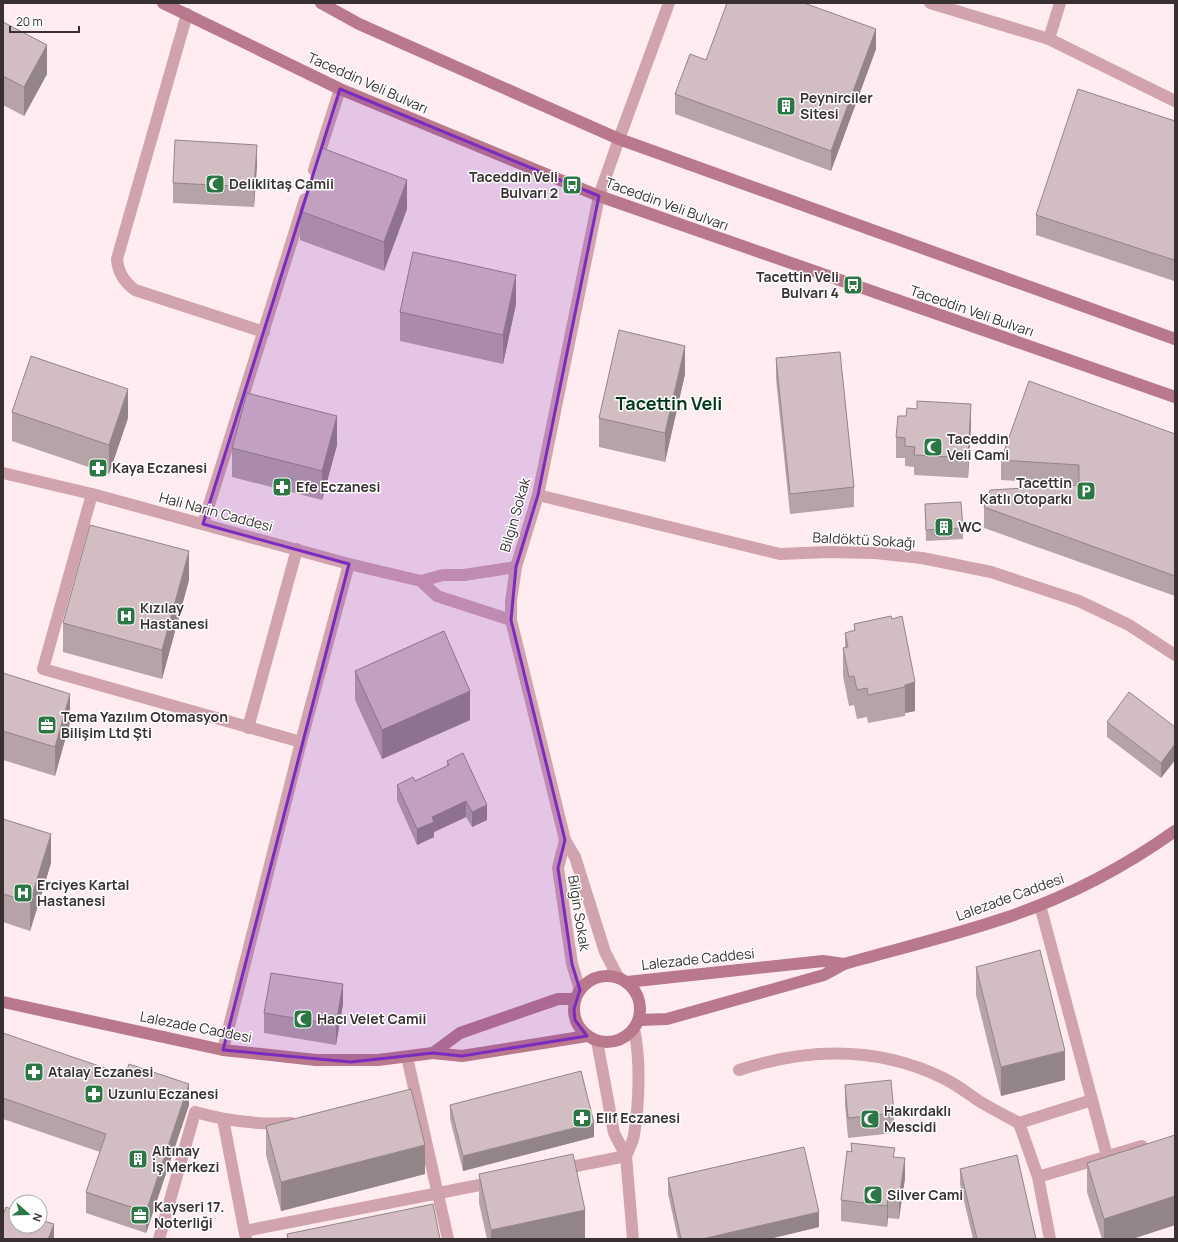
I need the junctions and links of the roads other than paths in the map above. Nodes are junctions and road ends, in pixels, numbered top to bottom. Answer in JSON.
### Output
{"nodes":[{"id":1,"x":163,"y":3,"type":"edge"},
{"id":2,"x":321,"y":3,"type":"edge"},
{"id":3,"x":669,"y":3,"type":"edge"},
{"id":4,"x":930,"y":3,"type":"edge"},
{"id":5,"x":1060,"y":3,"type":"edge"},
{"id":6,"x":187,"y":14,"type":"junction"},
{"id":7,"x":1049,"y":39,"type":"junction"},
{"id":8,"x":340,"y":89,"type":"junction"},
{"id":9,"x":1175,"y":101,"type":"edge"},
{"id":10,"x":619,"y":139,"type":"junction"},
{"id":11,"x":599,"y":196,"type":"junction"},
{"id":12,"x":264,"y":332,"type":"junction"},
{"id":13,"x":1175,"y":339,"type":"edge"},
{"id":14,"x":1175,"y":397,"type":"edge"},
{"id":15,"x":3,"y":473,"type":"edge"},
{"id":16,"x":92,"y":494,"type":"junction"},
{"id":17,"x":538,"y":495,"type":"junction"},
{"id":18,"x":203,"y":524,"type":"junction"},
{"id":19,"x":297,"y":549,"type":"junction"},
{"id":20,"x":350,"y":564,"type":"junction"},
{"id":21,"x":516,"y":567,"type":"junction"},
{"id":22,"x":421,"y":581,"type":"junction"},
{"id":23,"x":511,"y":620,"type":"junction"},
{"id":24,"x":1175,"y":655,"type":"edge"},
{"id":25,"x":248,"y":728,"type":"junction"},
{"id":26,"x":301,"y":742,"type":"junction"},
{"id":27,"x":1175,"y":831,"type":"edge"},
{"id":28,"x":565,"y":840,"type":"junction"},
{"id":29,"x":1040,"y":905,"type":"junction"},
{"id":30,"x":844,"y":964,"type":"junction"},
{"id":31,"x":622,"y":980,"type":"junction"},
{"id":32,"x":578,"y":994,"type":"junction"},
{"id":33,"x":3,"y":1002,"type":"edge"},
{"id":34,"x":636,"y":1025,"type":"junction"},
{"id":35,"x":592,"y":1039,"type":"junction"},
{"id":36,"x":223,"y":1050,"type":"junction"},
{"id":37,"x":433,"y":1053,"type":"junction"},
{"id":38,"x":407,"y":1057,"type":"junction"},
{"id":39,"x":739,"y":1070,"type":"dead end"},
{"id":40,"x":1092,"y":1100,"type":"junction"},
{"id":41,"x":417,"y":1102,"type":"junction"},
{"id":42,"x":386,"y":1107,"type":"edge"},
{"id":43,"x":223,"y":1120,"type":"junction"},
{"id":44,"x":300,"y":1122,"type":"edge"},
{"id":45,"x":1019,"y":1123,"type":"junction"},
{"id":46,"x":1152,"y":1143,"type":"edge"},
{"id":47,"x":626,"y":1156,"type":"junction"},
{"id":48,"x":1107,"y":1156,"type":"junction"},
{"id":49,"x":550,"y":1171,"type":"edge"},
{"id":50,"x":1038,"y":1177,"type":"junction"},
{"id":51,"x":505,"y":1180,"type":"edge"},
{"id":52,"x":437,"y":1193,"type":"junction"},
{"id":53,"x":246,"y":1235,"type":"edge"},
{"id":54,"x":160,"y":1239,"type":"edge"},
{"id":55,"x":448,"y":1239,"type":"edge"},
{"id":56,"x":632,"y":1239,"type":"edge"},
{"id":57,"x":1050,"y":1239,"type":"edge"}],
"edges":[{"from":1,"to":6,"type":"street","name":"Taceddin Veli Bulvarı"},
{"from":2,"to":10,"type":"street"},
{"from":3,"to":10,"type":"street","name":"Bilgin Sokak"},
{"from":4,"to":7,"type":"street"},
{"from":5,"to":7,"type":"street"},
{"from":6,"to":8,"type":"street","name":"Taceddin Veli Bulvarı"},
{"from":6,"to":12,"type":"street"},
{"from":7,"to":9,"type":"street"},
{"from":8,"to":11,"type":"street","name":"Taceddin Veli Bulvarı"},
{"from":8,"to":12,"type":"street"},
{"from":10,"to":11,"type":"street","name":"Bilgin Sokak"},
{"from":10,"to":13,"type":"street"},
{"from":11,"to":14,"type":"street","name":"Taceddin Veli Bulvarı"},
{"from":11,"to":17,"type":"street","name":"Bilgin Sokak"},
{"from":12,"to":18,"type":"street"},
{"from":15,"to":16,"type":"street","name":"Hali Narin Caddesi"},
{"from":16,"to":18,"type":"street","name":"Hali Narin Caddesi"},
{"from":16,"to":25,"type":"street"},
{"from":17,"to":21,"type":"street","name":"Bilgin Sokak"},
{"from":17,"to":24,"type":"street","name":"Baldöktü Sokağı"},
{"from":18,"to":19,"type":"street","name":"Hali Narin Caddesi"},
{"from":19,"to":20,"type":"street","name":"Hali Narin Caddesi"},
{"from":19,"to":25,"type":"street"},
{"from":20,"to":22,"type":"street","name":"Hali Narin Caddesi"},
{"from":20,"to":26,"type":"street"},
{"from":21,"to":22,"type":"street","name":"Hali Narin Caddesi"},
{"from":21,"to":23,"type":"street","name":"Bilgin Sokak"},
{"from":22,"to":23,"type":"street","name":"Hali Narin Caddesi"},
{"from":23,"to":28,"type":"street","name":"Bilgin Sokak"},
{"from":25,"to":26,"type":"street"},
{"from":26,"to":36,"type":"street"},
{"from":27,"to":29,"type":"street","name":"Lalezade Caddesi"},
{"from":28,"to":31,"type":"street","name":"Bilgin Sokak"},
{"from":28,"to":32,"type":"street","name":"Bilgin Sokak"},
{"from":29,"to":30,"type":"street","name":"Lalezade Caddesi"},
{"from":29,"to":40,"type":"street"},
{"from":30,"to":31,"type":"street","name":"Lalezade Caddesi"},
{"from":30,"to":34,"type":"street","name":"Lalezade Caddesi"},
{"from":31,"to":32,"type":"street"},
{"from":31,"to":34,"type":"street"},
{"from":32,"to":35,"type":"street"},
{"from":32,"to":37,"type":"street","name":"Lalezade Caddesi"},
{"from":33,"to":36,"type":"street","name":"Lalezade Caddesi"},
{"from":34,"to":35,"type":"street"},
{"from":34,"to":47,"type":"street"},
{"from":35,"to":37,"type":"street","name":"Lalezade Caddesi"},
{"from":35,"to":47,"type":"street"},
{"from":36,"to":38,"type":"street","name":"Lalezade Caddesi"},
{"from":37,"to":38,"type":"street","name":"Lalezade Caddesi"},
{"from":38,"to":41,"type":"street"},
{"from":39,"to":45,"type":"street"},
{"from":40,"to":45,"type":"street"},
{"from":40,"to":48,"type":"street"},
{"from":41,"to":42,"type":"street"},
{"from":41,"to":52,"type":"street"},
{"from":43,"to":44,"type":"street"},
{"from":43,"to":53,"type":"street"},
{"from":43,"to":54,"type":"street"},
{"from":45,"to":50,"type":"street"},
{"from":46,"to":48,"type":"street"},
{"from":47,"to":49,"type":"street"},
{"from":47,"to":56,"type":"street"},
{"from":48,"to":50,"type":"street"},
{"from":50,"to":57,"type":"street"},
{"from":51,"to":52,"type":"street"},
{"from":52,"to":53,"type":"street"},
{"from":52,"to":55,"type":"street"}]}
